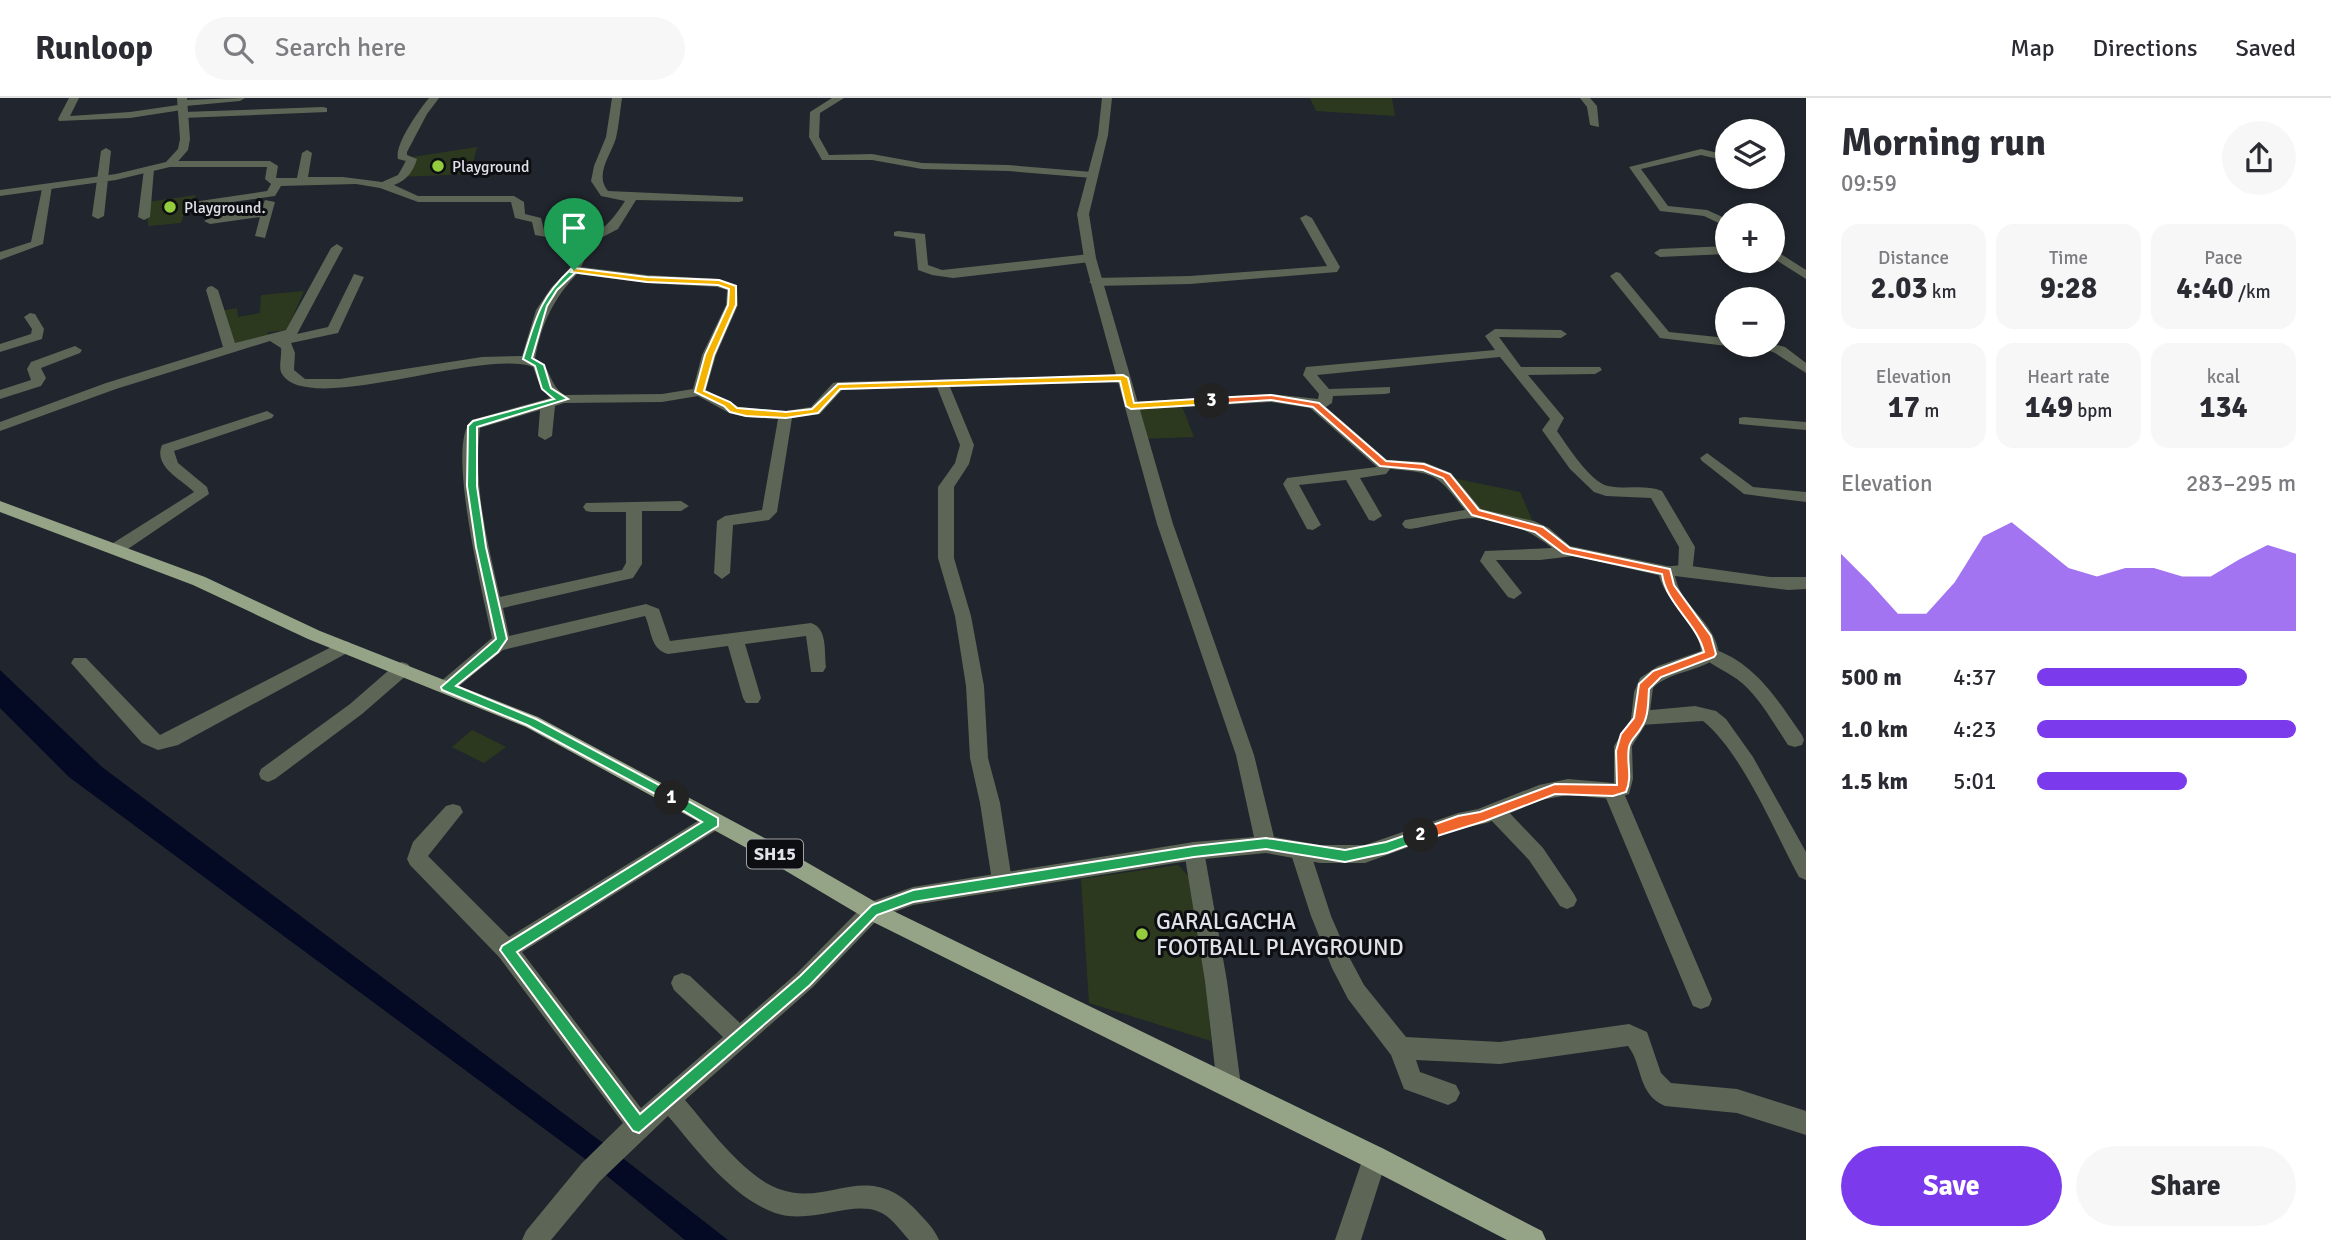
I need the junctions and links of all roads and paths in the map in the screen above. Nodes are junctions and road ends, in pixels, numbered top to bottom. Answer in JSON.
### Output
{"nodes":[{"id":1,"x":74,"y":98,"type":"edge"},
{"id":2,"x":240,"y":98,"type":"edge"},
{"id":3,"x":434,"y":98,"type":"edge"},
{"id":4,"x":617,"y":98,"type":"edge"},
{"id":5,"x":839,"y":98,"type":"edge"},
{"id":6,"x":1107,"y":98,"type":"edge"},
{"id":7,"x":1584,"y":98,"type":"edge"},
{"id":8,"x":182,"y":106,"type":"edge"},
{"id":9,"x":323,"y":110,"type":"dead end"},
{"id":10,"x":1595,"y":125,"type":"dead end"},
{"id":11,"x":106,"y":151,"type":"dead end"},
{"id":12,"x":307,"y":153,"type":"dead end"},
{"id":13,"x":1715,"y":155,"type":"edge"},
{"id":14,"x":170,"y":164,"type":"junction"},
{"id":15,"x":149,"y":169,"type":"junction"},
{"id":16,"x":1092,"y":175,"type":"junction"},
{"id":17,"x":100,"y":180,"type":"junction"},
{"id":18,"x":302,"y":180,"type":"junction"},
{"id":19,"x":383,"y":185,"type":"junction"},
{"id":20,"x":47,"y":186,"type":"junction"},
{"id":21,"x":274,"y":188,"type":"junction"},
{"id":22,"x":0,"y":193,"type":"edge"},
{"id":23,"x":630,"y":196,"type":"junction"},
{"id":24,"x":739,"y":199,"type":"dead end"},
{"id":25,"x":197,"y":204,"type":"dead end"},
{"id":26,"x":267,"y":213,"type":"junction"},
{"id":27,"x":98,"y":216,"type":"dead end"},
{"id":28,"x":144,"y":217,"type":"dead end"},
{"id":29,"x":1715,"y":217,"type":"edge"},
{"id":30,"x":1307,"y":218,"type":"dead end"},
{"id":31,"x":210,"y":221,"type":"dead end"},
{"id":32,"x":898,"y":234,"type":"dead end"},
{"id":33,"x":261,"y":236,"type":"dead end"},
{"id":34,"x":588,"y":240,"type":"junction"},
{"id":35,"x":337,"y":248,"type":"dead end"},
{"id":36,"x":1715,"y":251,"type":"edge"},
{"id":37,"x":1660,"y":253,"type":"dead end"},
{"id":38,"x":0,"y":256,"type":"edge"},
{"id":39,"x":1090,"y":258,"type":"junction"},
{"id":40,"x":1785,"y":261,"type":"edge"},
{"id":41,"x":574,"y":270,"type":"junction"},
{"id":42,"x":1806,"y":275,"type":"edge"},
{"id":43,"x":1616,"y":276,"type":"dead end"},
{"id":44,"x":358,"y":277,"type":"dead end"},
{"id":45,"x":1095,"y":282,"type":"junction"},
{"id":46,"x":212,"y":290,"type":"dead end"},
{"id":47,"x":30,"y":317,"type":"dead end"},
{"id":48,"x":1561,"y":334,"type":"dead end"},
{"id":49,"x":280,"y":339,"type":"junction"},
{"id":50,"x":1715,"y":341,"type":"edge"},
{"id":51,"x":230,"y":347,"type":"junction"},
{"id":52,"x":0,"y":348,"type":"edge"},
{"id":53,"x":75,"y":350,"type":"dead end"},
{"id":54,"x":1503,"y":353,"type":"junction"},
{"id":55,"x":1785,"y":354,"type":"edge"},
{"id":56,"x":528,"y":359,"type":"junction"},
{"id":57,"x":1806,"y":369,"type":"edge"},
{"id":58,"x":1595,"y":370,"type":"dead end"},
{"id":59,"x":1517,"y":371,"type":"junction"},
{"id":60,"x":1123,"y":378,"type":"junction"},
{"id":61,"x":942,"y":384,"type":"junction"},
{"id":62,"x":1385,"y":390,"type":"dead end"},
{"id":63,"x":699,"y":392,"type":"junction"},
{"id":64,"x":0,"y":395,"type":"edge"},
{"id":65,"x":1321,"y":399,"type":"junction"},
{"id":66,"x":556,"y":402,"type":"junction"},
{"id":67,"x":1131,"y":406,"type":"junction"},
{"id":68,"x":267,"y":415,"type":"dead end"},
{"id":69,"x":786,"y":415,"type":"junction"},
{"id":70,"x":1744,"y":421,"type":"dead end"},
{"id":71,"x":1806,"y":426,"type":"edge"},
{"id":72,"x":0,"y":427,"type":"edge"},
{"id":73,"x":545,"y":436,"type":"dead end"},
{"id":74,"x":1707,"y":458,"type":"dead end"},
{"id":75,"x":1384,"y":464,"type":"junction"},
{"id":76,"x":1350,"y":474,"type":"junction"},
{"id":77,"x":1806,"y":497,"type":"edge"},
{"id":78,"x":0,"y":506,"type":"edge"},
{"id":79,"x":634,"y":506,"type":"junction"},
{"id":80,"x":681,"y":506,"type":"dead end"},
{"id":81,"x":592,"y":507,"type":"dead end"},
{"id":82,"x":1476,"y":513,"type":"junction"},
{"id":83,"x":1374,"y":516,"type":"dead end"},
{"id":84,"x":1410,"y":524,"type":"dead end"},
{"id":85,"x":1313,"y":525,"type":"dead end"},
{"id":86,"x":116,"y":549,"type":"junction"},
{"id":87,"x":1566,"y":551,"type":"junction"},
{"id":88,"x":1686,"y":570,"type":"junction"},
{"id":89,"x":1667,"y":571,"type":"junction"},
{"id":90,"x":722,"y":573,"type":"dead end"},
{"id":91,"x":1806,"y":583,"type":"edge"},
{"id":92,"x":1514,"y":593,"type":"dead end"},
{"id":93,"x":494,"y":604,"type":"junction"},
{"id":94,"x":735,"y":640,"type":"junction"},
{"id":95,"x":500,"y":644,"type":"junction"},
{"id":96,"x":343,"y":647,"type":"junction"},
{"id":97,"x":1710,"y":654,"type":"junction"},
{"id":98,"x":80,"y":663,"type":"dead end"},
{"id":99,"x":817,"y":667,"type":"dead end"},
{"id":100,"x":401,"y":669,"type":"junction"},
{"id":101,"x":446,"y":687,"type":"junction"},
{"id":102,"x":752,"y":698,"type":"dead end"},
{"id":103,"x":1640,"y":718,"type":"junction"},
{"id":104,"x":1796,"y":740,"type":"dead end"},
{"id":105,"x":268,"y":774,"type":"dead end"},
{"id":106,"x":1613,"y":791,"type":"junction"},
{"id":107,"x":1496,"y":811,"type":"junction"},
{"id":108,"x":453,"y":812,"type":"dead end"},
{"id":109,"x":713,"y":822,"type":"junction"},
{"id":110,"x":1266,"y":844,"type":"junction"},
{"id":111,"x":1194,"y":851,"type":"junction"},
{"id":112,"x":1300,"y":851,"type":"junction"},
{"id":113,"x":1806,"y":871,"type":"edge"},
{"id":114,"x":1002,"y":881,"type":"junction"},
{"id":115,"x":1567,"y":900,"type":"dead end"},
{"id":116,"x":872,"y":911,"type":"junction"},
{"id":117,"x":507,"y":950,"type":"junction"},
{"id":118,"x":682,"y":983,"type":"dead end"},
{"id":119,"x":1701,"y":999,"type":"dead end"},
{"id":120,"x":739,"y":1037,"type":"junction"},
{"id":121,"x":1400,"y":1048,"type":"junction"},
{"id":122,"x":1229,"y":1086,"type":"junction"},
{"id":123,"x":1447,"y":1093,"type":"dead end"},
{"id":124,"x":669,"y":1099,"type":"junction"},
{"id":125,"x":1806,"y":1123,"type":"edge"},
{"id":126,"x":639,"y":1125,"type":"junction"},
{"id":127,"x":1375,"y":1158,"type":"junction"},
{"id":128,"x":535,"y":1240,"type":"edge"},
{"id":129,"x":926,"y":1240,"type":"edge"},
{"id":130,"x":1348,"y":1240,"type":"edge"},
{"id":131,"x":1533,"y":1240,"type":"edge"}],
"edges":[{"from":1,"to":8,"type":"street"},
{"from":2,"to":8,"type":"street"},
{"from":3,"to":19,"type":"street"},
{"from":4,"to":23,"type":"street"},
{"from":5,"to":16,"type":"street"},
{"from":6,"to":16,"type":"street"},
{"from":7,"to":10,"type":"street"},
{"from":8,"to":9,"type":"street"},
{"from":8,"to":14,"type":"street"},
{"from":11,"to":17,"type":"street"},
{"from":12,"to":18,"type":"street"},
{"from":13,"to":29,"type":"street"},
{"from":14,"to":15,"type":"street"},
{"from":14,"to":21,"type":"street"},
{"from":15,"to":17,"type":"street"},
{"from":15,"to":28,"type":"street"},
{"from":16,"to":39,"type":"street"},
{"from":17,"to":20,"type":"street"},
{"from":17,"to":27,"type":"street"},
{"from":18,"to":19,"type":"street"},
{"from":18,"to":21,"type":"street"},
{"from":19,"to":34,"type":"street"},
{"from":20,"to":22,"type":"street"},
{"from":20,"to":38,"type":"street"},
{"from":21,"to":25,"type":"street"},
{"from":21,"to":26,"type":"street"},
{"from":23,"to":24,"type":"street"},
{"from":23,"to":34,"type":"street"},
{"from":26,"to":31,"type":"street"},
{"from":26,"to":33,"type":"street"},
{"from":30,"to":45,"type":"street"},
{"from":32,"to":39,"type":"street"},
{"from":34,"to":41,"type":"street"},
{"from":35,"to":49,"type":"street"},
{"from":36,"to":37,"type":"street"},
{"from":39,"to":45,"type":"street"},
{"from":40,"to":42,"type":"street"},
{"from":41,"to":56,"type":"street"},
{"from":41,"to":63,"type":"street"},
{"from":43,"to":50,"type":"street"},
{"from":44,"to":49,"type":"street"},
{"from":45,"to":60,"type":"street"},
{"from":46,"to":51,"type":"street"},
{"from":47,"to":52,"type":"street"},
{"from":48,"to":54,"type":"street"},
{"from":49,"to":51,"type":"street"},
{"from":49,"to":56,"type":"street"},
{"from":51,"to":72,"type":"street"},
{"from":53,"to":64,"type":"street"},
{"from":54,"to":59,"type":"street"},
{"from":54,"to":65,"type":"street"},
{"from":55,"to":57,"type":"street"},
{"from":56,"to":66,"type":"street"},
{"from":58,"to":59,"type":"street"},
{"from":59,"to":88,"type":"street"},
{"from":60,"to":61,"type":"street"},
{"from":60,"to":67,"type":"street"},
{"from":61,"to":69,"type":"street"},
{"from":61,"to":114,"type":"street"},
{"from":62,"to":65,"type":"street"},
{"from":63,"to":66,"type":"street"},
{"from":63,"to":69,"type":"street"},
{"from":65,"to":67,"type":"street"},
{"from":65,"to":75,"type":"street"},
{"from":66,"to":73,"type":"street"},
{"from":66,"to":93,"type":"street"},
{"from":67,"to":110,"type":"street"},
{"from":68,"to":86,"type":"street"},
{"from":69,"to":90,"type":"street"},
{"from":70,"to":71,"type":"street"},
{"from":74,"to":77,"type":"street"},
{"from":75,"to":76,"type":"street"},
{"from":75,"to":82,"type":"street"},
{"from":76,"to":83,"type":"street"},
{"from":76,"to":85,"type":"street"},
{"from":78,"to":86,"type":"main road","number":"SH15"},
{"from":79,"to":80,"type":"street"},
{"from":79,"to":81,"type":"street"},
{"from":79,"to":93,"type":"street"},
{"from":82,"to":84,"type":"street"},
{"from":82,"to":87,"type":"street"},
{"from":86,"to":96,"type":"main road","number":"SH15"},
{"from":87,"to":89,"type":"street"},
{"from":87,"to":92,"type":"street"},
{"from":88,"to":89,"type":"street"},
{"from":88,"to":91,"type":"street"},
{"from":89,"to":97,"type":"street"},
{"from":93,"to":95,"type":"street"},
{"from":94,"to":95,"type":"street"},
{"from":94,"to":99,"type":"street"},
{"from":94,"to":102,"type":"street"},
{"from":95,"to":101,"type":"street"},
{"from":96,"to":98,"type":"street"},
{"from":96,"to":100,"type":"main road","number":"SH15"},
{"from":97,"to":103,"type":"street"},
{"from":97,"to":104,"type":"street"},
{"from":100,"to":101,"type":"main road","number":"SH15"},
{"from":100,"to":105,"type":"street"},
{"from":101,"to":109,"type":"main road","number":"SH15"},
{"from":103,"to":106,"type":"street"},
{"from":103,"to":113,"type":"street"},
{"from":106,"to":107,"type":"street"},
{"from":106,"to":119,"type":"street"},
{"from":107,"to":112,"type":"street"},
{"from":107,"to":115,"type":"street"},
{"from":108,"to":117,"type":"street"},
{"from":109,"to":116,"type":"main road","number":"SH15"},
{"from":109,"to":117,"type":"street"},
{"from":110,"to":111,"type":"street"},
{"from":110,"to":112,"type":"street"},
{"from":111,"to":114,"type":"street"},
{"from":111,"to":122,"type":"street"},
{"from":112,"to":121,"type":"street"},
{"from":114,"to":116,"type":"street"},
{"from":116,"to":120,"type":"street"},
{"from":116,"to":122,"type":"main road","number":"SH15"},
{"from":117,"to":126,"type":"street"},
{"from":118,"to":120,"type":"street"},
{"from":120,"to":124,"type":"street"},
{"from":121,"to":123,"type":"street"},
{"from":121,"to":125,"type":"street"},
{"from":122,"to":127,"type":"main road","number":"SH15"},
{"from":124,"to":126,"type":"street"},
{"from":124,"to":129,"type":"street"},
{"from":126,"to":128,"type":"street"},
{"from":127,"to":130,"type":"street"},
{"from":127,"to":131,"type":"main road","number":"SH15"}]}
